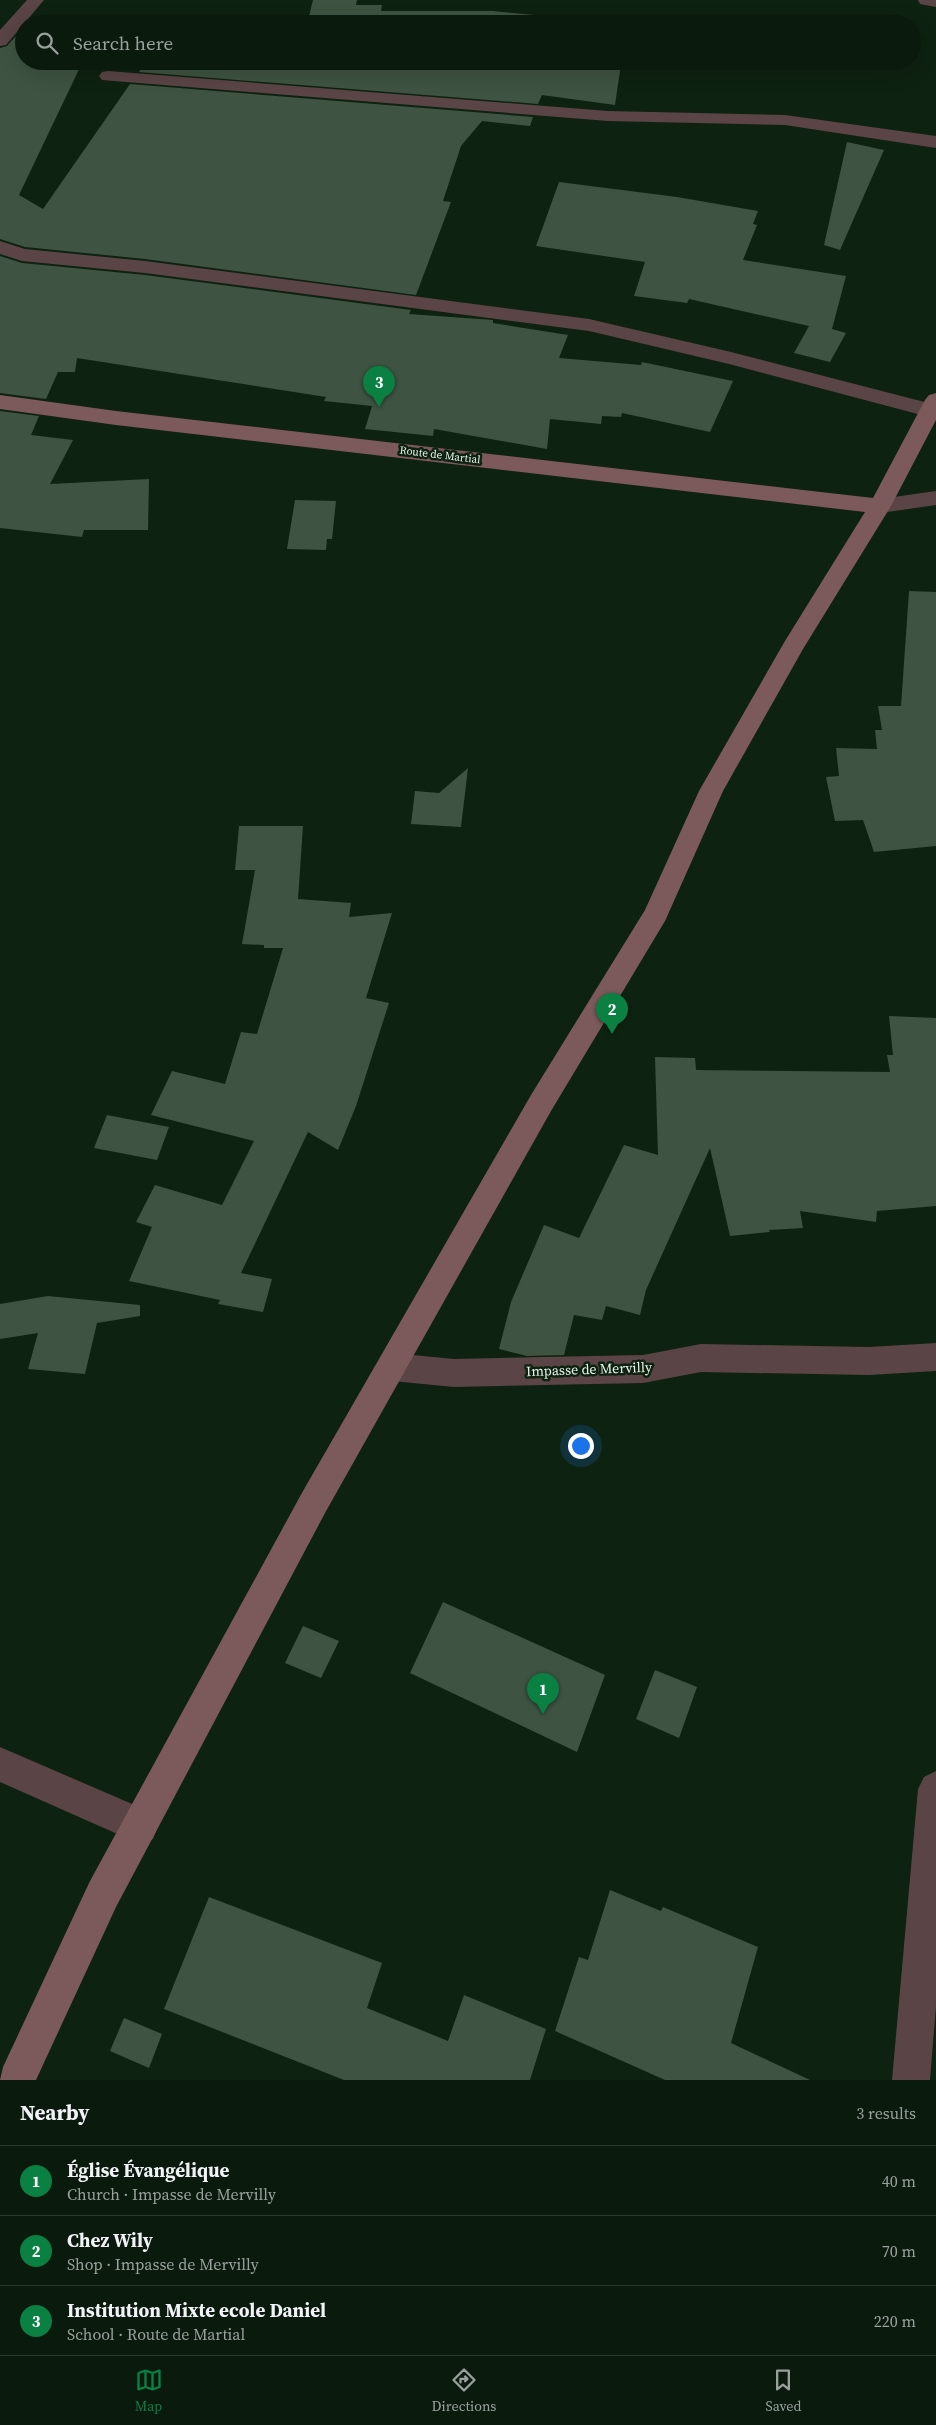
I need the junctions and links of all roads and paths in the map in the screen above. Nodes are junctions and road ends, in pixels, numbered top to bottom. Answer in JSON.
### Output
{"nodes":[{"id":1,"x":36,"y":0,"type":"edge"},
{"id":2,"x":926,"y":0,"type":"edge"},
{"id":3,"x":936,"y":2,"type":"edge"},
{"id":4,"x":23,"y":15,"type":"edge"},
{"id":5,"x":15,"y":24,"type":"edge"},
{"id":6,"x":0,"y":41,"type":"edge"},
{"id":7,"x":108,"y":76,"type":"dead end"},
{"id":8,"x":936,"y":142,"type":"edge"},
{"id":9,"x":0,"y":247,"type":"edge"},
{"id":10,"x":0,"y":402,"type":"edge"},
{"id":11,"x":933,"y":405,"type":"edge"},
{"id":12,"x":936,"y":498,"type":"edge"},
{"id":13,"x":880,"y":506,"type":"junction"},
{"id":14,"x":936,"y":1357,"type":"edge"},
{"id":15,"x":392,"y":1367,"type":"junction"},
{"id":16,"x":0,"y":1764,"type":"edge"},
{"id":17,"x":936,"y":1789,"type":"edge"},
{"id":18,"x":140,"y":1826,"type":"junction"},
{"id":19,"x":16,"y":2080,"type":"edge"},
{"id":20,"x":911,"y":2080,"type":"edge"}],
"edges":[{"from":1,"to":4,"type":"street"},
{"from":2,"to":3,"type":"street"},
{"from":5,"to":6,"type":"street"},
{"from":7,"to":8,"type":"street"},
{"from":9,"to":11,"type":"street"},
{"from":10,"to":13,"type":"main road","name":"Route de Martial"},
{"from":11,"to":13,"type":"main road"},
{"from":12,"to":13,"type":"street"},
{"from":13,"to":15,"type":"main road"},
{"from":14,"to":15,"type":"street","name":"Impasse de Mervilly"},
{"from":15,"to":18,"type":"main road"},
{"from":16,"to":18,"type":"street"},
{"from":17,"to":20,"type":"street"},
{"from":18,"to":19,"type":"main road"}]}
